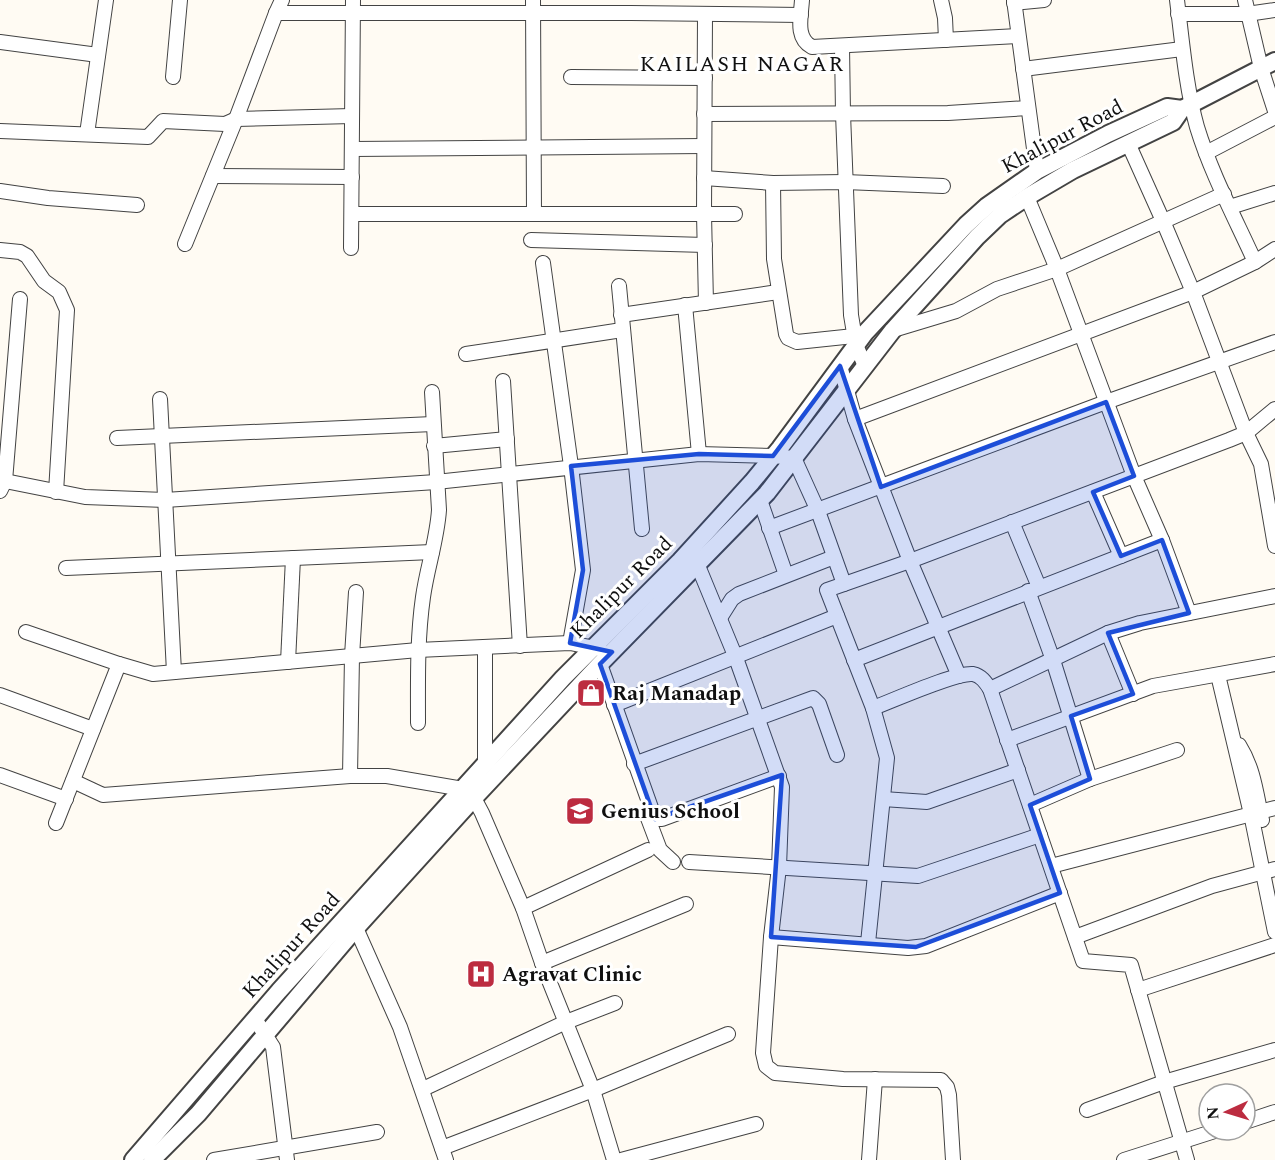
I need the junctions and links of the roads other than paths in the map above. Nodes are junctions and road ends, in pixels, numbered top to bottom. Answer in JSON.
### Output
{"nodes":[{"id":1,"x":106,"y":0,"type":"edge"},
{"id":2,"x":180,"y":0,"type":"edge"},
{"id":3,"x":282,"y":0,"type":"edge"},
{"id":4,"x":802,"y":0,"type":"edge"},
{"id":5,"x":941,"y":0,"type":"edge"},
{"id":6,"x":1044,"y":0,"type":"edge"},
{"id":7,"x":1014,"y":2,"type":"edge"},
{"id":8,"x":533,"y":6,"type":"edge"},
{"id":9,"x":631,"y":6,"type":"edge"},
{"id":10,"x":353,"y":7,"type":"edge"},
{"id":11,"x":729,"y":7,"type":"edge"},
{"id":12,"x":1177,"y":7,"type":"edge"},
{"id":13,"x":1246,"y":7,"type":"edge"},
{"id":14,"x":1275,"y":10,"type":"edge"},
{"id":15,"x":276,"y":13,"type":"junction"},
{"id":16,"x":705,"y":14,"type":"junction"},
{"id":17,"x":801,"y":15,"type":"junction"},
{"id":18,"x":1018,"y":36,"type":"junction"},
{"id":19,"x":946,"y":40,"type":"junction"},
{"id":20,"x":0,"y":42,"type":"edge"},
{"id":21,"x":843,"y":46,"type":"junction"},
{"id":22,"x":1182,"y":49,"type":"junction"},
{"id":23,"x":98,"y":55,"type":"junction"},
{"id":24,"x":1268,"y":65,"type":"edge"},
{"id":25,"x":1023,"y":69,"type":"junction"},
{"id":26,"x":173,"y":77,"type":"dead end"},
{"id":27,"x":571,"y":77,"type":"dead end"},
{"id":28,"x":705,"y":78,"type":"junction"},
{"id":29,"x":1188,"y":107,"type":"junction"},
{"id":30,"x":1028,"y":108,"type":"junction"},
{"id":31,"x":1275,"y":111,"type":"edge"},
{"id":32,"x":705,"y":114,"type":"junction"},
{"id":33,"x":843,"y":114,"type":"junction"},
{"id":34,"x":352,"y":116,"type":"junction"},
{"id":35,"x":1275,"y":117,"type":"edge"},
{"id":36,"x":236,"y":119,"type":"junction"},
{"id":37,"x":0,"y":131,"type":"edge"},
{"id":38,"x":87,"y":134,"type":"junction"},
{"id":39,"x":1128,"y":143,"type":"junction"},
{"id":40,"x":534,"y":147,"type":"junction"},
{"id":41,"x":704,"y":147,"type":"junction"},
{"id":42,"x":352,"y":149,"type":"junction"},
{"id":43,"x":1206,"y":153,"type":"junction"},
{"id":44,"x":1037,"y":171,"type":"junction"},
{"id":45,"x":213,"y":176,"type":"junction"},
{"id":46,"x":352,"y":177,"type":"junction"},
{"id":47,"x":704,"y":178,"type":"junction"},
{"id":48,"x":846,"y":182,"type":"junction"},
{"id":49,"x":773,"y":183,"type":"junction"},
{"id":50,"x":943,"y":186,"type":"dead end"},
{"id":51,"x":1042,"y":188,"type":"junction"},
{"id":52,"x":0,"y":191,"type":"edge"},
{"id":53,"x":1275,"y":193,"type":"edge"},
{"id":54,"x":1224,"y":194,"type":"junction"},
{"id":55,"x":1027,"y":196,"type":"junction"},
{"id":56,"x":137,"y":205,"type":"dead end"},
{"id":57,"x":1230,"y":207,"type":"junction"},
{"id":58,"x":735,"y":213,"type":"dead end"},
{"id":59,"x":352,"y":214,"type":"junction"},
{"id":60,"x":534,"y":214,"type":"junction"},
{"id":61,"x":704,"y":214,"type":"junction"},
{"id":62,"x":1164,"y":221,"type":"junction"},
{"id":63,"x":531,"y":240,"type":"dead end"},
{"id":64,"x":186,"y":244,"type":"dead end"},
{"id":65,"x":705,"y":245,"type":"junction"},
{"id":66,"x":351,"y":248,"type":"dead end"},
{"id":67,"x":1275,"y":249,"type":"edge"},
{"id":68,"x":0,"y":250,"type":"edge"},
{"id":69,"x":1255,"y":262,"type":"junction"},
{"id":70,"x":543,"y":263,"type":"dead end"},
{"id":71,"x":1057,"y":269,"type":"junction"},
{"id":72,"x":619,"y":286,"type":"dead end"},
{"id":73,"x":778,"y":292,"type":"junction"},
{"id":74,"x":1193,"y":292,"type":"junction"},
{"id":75,"x":20,"y":299,"type":"dead end"},
{"id":76,"x":706,"y":303,"type":"junction"},
{"id":77,"x":685,"y":305,"type":"junction"},
{"id":78,"x":621,"y":315,"type":"junction"},
{"id":79,"x":622,"y":330,"type":"junction"},
{"id":80,"x":893,"y":330,"type":"junction"},
{"id":81,"x":1081,"y":333,"type":"junction"},
{"id":82,"x":554,"y":340,"type":"junction"},
{"id":83,"x":855,"y":340,"type":"junction"},
{"id":84,"x":1275,"y":342,"type":"edge"},
{"id":85,"x":466,"y":354,"type":"dead end"},
{"id":86,"x":1218,"y":362,"type":"junction"},
{"id":87,"x":840,"y":366,"type":"junction"},
{"id":88,"x":866,"y":366,"type":"junction"},
{"id":89,"x":503,"y":381,"type":"dead end"},
{"id":90,"x":846,"y":391,"type":"junction"},
{"id":91,"x":432,"y":392,"type":"dead end"},
{"id":92,"x":160,"y":399,"type":"dead end"},
{"id":93,"x":1106,"y":402,"type":"junction"},
{"id":94,"x":1275,"y":409,"type":"edge"},
{"id":95,"x":855,"y":419,"type":"junction"},
{"id":96,"x":433,"y":424,"type":"junction"},
{"id":97,"x":1246,"y":433,"type":"junction"},
{"id":98,"x":161,"y":437,"type":"junction"},
{"id":99,"x":117,"y":438,"type":"dead end"},
{"id":100,"x":507,"y":438,"type":"junction"},
{"id":101,"x":434,"y":446,"type":"junction"},
{"id":102,"x":699,"y":454,"type":"junction"},
{"id":103,"x":773,"y":456,"type":"junction"},
{"id":104,"x":794,"y":458,"type":"junction"},
{"id":105,"x":635,"y":459,"type":"junction"},
{"id":106,"x":1275,"y":461,"type":"edge"},
{"id":107,"x":1260,"y":464,"type":"junction"},
{"id":108,"x":571,"y":466,"type":"junction"},
{"id":109,"x":509,"y":474,"type":"junction"},
{"id":110,"x":1134,"y":476,"type":"junction"},
{"id":111,"x":436,"y":482,"type":"junction"},
{"id":112,"x":3,"y":486,"type":"edge"},
{"id":113,"x":881,"y":487,"type":"junction"},
{"id":114,"x":56,"y":492,"type":"junction"},
{"id":115,"x":1093,"y":492,"type":"junction"},
{"id":116,"x":165,"y":500,"type":"junction"},
{"id":117,"x":760,"y":500,"type":"junction"},
{"id":118,"x":818,"y":511,"type":"junction"},
{"id":119,"x":1012,"y":522,"type":"junction"},
{"id":120,"x":769,"y":528,"type":"junction"},
{"id":121,"x":642,"y":530,"type":"dead end"},
{"id":122,"x":1273,"y":530,"type":"edge"},
{"id":123,"x":1162,"y":540,"type":"junction"},
{"id":124,"x":1275,"y":546,"type":"edge"},
{"id":125,"x":691,"y":549,"type":"junction"},
{"id":126,"x":432,"y":552,"type":"junction"},
{"id":127,"x":1120,"y":556,"type":"junction"},
{"id":128,"x":293,"y":558,"type":"junction"},
{"id":129,"x":834,"y":558,"type":"junction"},
{"id":130,"x":910,"y":561,"type":"junction"},
{"id":131,"x":168,"y":563,"type":"junction"},
{"id":132,"x":698,"y":565,"type":"junction"},
{"id":133,"x":66,"y":568,"type":"dead end"},
{"id":134,"x":786,"y":575,"type":"junction"},
{"id":135,"x":844,"y":584,"type":"junction"},
{"id":136,"x":1034,"y":589,"type":"junction"},
{"id":137,"x":356,"y":592,"type":"dead end"},
{"id":138,"x":1275,"y":596,"type":"edge"},
{"id":139,"x":1189,"y":613,"type":"junction"},
{"id":140,"x":837,"y":616,"type":"junction"},
{"id":141,"x":720,"y":618,"type":"junction"},
{"id":142,"x":936,"y":626,"type":"junction"},
{"id":143,"x":26,"y":632,"type":"dead end"},
{"id":144,"x":1108,"y":633,"type":"junction"},
{"id":145,"x":570,"y":643,"type":"junction"},
{"id":146,"x":520,"y":646,"type":"junction"},
{"id":147,"x":485,"y":647,"type":"junction"},
{"id":148,"x":592,"y":647,"type":"junction"},
{"id":149,"x":418,"y":650,"type":"junction"},
{"id":150,"x":612,"y":652,"type":"junction"},
{"id":151,"x":352,"y":656,"type":"junction"},
{"id":152,"x":736,"y":658,"type":"junction"},
{"id":153,"x":854,"y":660,"type":"junction"},
{"id":154,"x":1053,"y":660,"type":"junction"},
{"id":155,"x":288,"y":662,"type":"junction"},
{"id":156,"x":119,"y":664,"type":"junction"},
{"id":157,"x":1275,"y":664,"type":"edge"},
{"id":158,"x":596,"y":668,"type":"junction"},
{"id":159,"x":174,"y":672,"type":"junction"},
{"id":160,"x":1218,"y":675,"type":"junction"},
{"id":161,"x":959,"y":676,"type":"junction"},
{"id":162,"x":990,"y":689,"type":"junction"},
{"id":163,"x":1133,"y":694,"type":"junction"},
{"id":164,"x":0,"y":695,"type":"edge"},
{"id":165,"x":614,"y":705,"type":"junction"},
{"id":166,"x":873,"y":708,"type":"junction"},
{"id":167,"x":1071,"y":716,"type":"junction"},
{"id":168,"x":758,"y":719,"type":"junction"},
{"id":169,"x":418,"y":723,"type":"dead end"},
{"id":170,"x":93,"y":729,"type":"junction"},
{"id":171,"x":1007,"y":740,"type":"junction"},
{"id":172,"x":1177,"y":750,"type":"dead end"},
{"id":173,"x":837,"y":755,"type":"dead end"},
{"id":174,"x":485,"y":764,"type":"junction"},
{"id":175,"x":634,"y":764,"type":"junction"},
{"id":176,"x":1018,"y":770,"type":"junction"},
{"id":177,"x":0,"y":775,"type":"edge"},
{"id":178,"x":350,"y":776,"type":"junction"},
{"id":179,"x":779,"y":776,"type":"junction"},
{"id":180,"x":1090,"y":780,"type":"junction"},
{"id":181,"x":73,"y":781,"type":"junction"},
{"id":182,"x":469,"y":794,"type":"junction"},
{"id":183,"x":66,"y":799,"type":"junction"},
{"id":184,"x":883,"y":799,"type":"junction"},
{"id":185,"x":1030,"y":805,"type":"junction"},
{"id":186,"x":1275,"y":808,"type":"edge"},
{"id":187,"x":1255,"y":813,"type":"junction"},
{"id":188,"x":56,"y":824,"type":"dead end"},
{"id":189,"x":1040,"y":835,"type":"junction"},
{"id":190,"x":648,"y":850,"type":"dead end"},
{"id":191,"x":673,"y":862,"type":"dead end"},
{"id":192,"x":689,"y":862,"type":"dead end"},
{"id":193,"x":1051,"y":866,"type":"junction"},
{"id":194,"x":779,"y":867,"type":"junction"},
{"id":195,"x":1270,"y":870,"type":"edge"},
{"id":196,"x":875,"y":872,"type":"junction"},
{"id":197,"x":1060,"y":893,"type":"junction"},
{"id":198,"x":686,"y":904,"type":"dead end"},
{"id":199,"x":523,"y":908,"type":"junction"},
{"id":200,"x":356,"y":928,"type":"junction"},
{"id":201,"x":1275,"y":932,"type":"edge"},
{"id":202,"x":771,"y":937,"type":"junction"},
{"id":203,"x":1074,"y":937,"type":"junction"},
{"id":204,"x":868,"y":943,"type":"junction"},
{"id":205,"x":1275,"y":945,"type":"edge"},
{"id":206,"x":542,"y":963,"type":"junction"},
{"id":207,"x":1138,"y":990,"type":"junction"},
{"id":208,"x":615,"y":1003,"type":"dead end"},
{"id":209,"x":255,"y":1019,"type":"junction"},
{"id":210,"x":566,"y":1022,"type":"junction"},
{"id":211,"x":265,"y":1034,"type":"junction"},
{"id":212,"x":728,"y":1034,"type":"dead end"},
{"id":213,"x":1275,"y":1050,"type":"edge"},
{"id":214,"x":875,"y":1079,"type":"junction"},
{"id":215,"x":1164,"y":1082,"type":"junction"},
{"id":216,"x":423,"y":1089,"type":"junction"},
{"id":217,"x":593,"y":1090,"type":"junction"},
{"id":218,"x":1087,"y":1110,"type":"dead end"},
{"id":219,"x":1275,"y":1113,"type":"edge"},
{"id":220,"x":1257,"y":1118,"type":"edge"},
{"id":221,"x":756,"y":1124,"type":"dead end"},
{"id":222,"x":377,"y":1132,"type":"dead end"},
{"id":223,"x":1197,"y":1136,"type":"edge"},
{"id":224,"x":1182,"y":1141,"type":"junction"},
{"id":225,"x":286,"y":1154,"type":"edge"},
{"id":226,"x":444,"y":1154,"type":"edge"},
{"id":227,"x":148,"y":1156,"type":"edge"},
{"id":228,"x":133,"y":1160,"type":"edge"},
{"id":229,"x":214,"y":1160,"type":"edge"},
{"id":230,"x":614,"y":1160,"type":"edge"},
{"id":231,"x":621,"y":1160,"type":"edge"},
{"id":232,"x":869,"y":1160,"type":"edge"},
{"id":233,"x":953,"y":1160,"type":"edge"},
{"id":234,"x":1124,"y":1160,"type":"edge"},
{"id":235,"x":1187,"y":1160,"type":"edge"}],
"edges":[{"from":1,"to":23,"type":"street"},
{"from":2,"to":26,"type":"street"},
{"from":3,"to":15,"type":"street"},
{"from":4,"to":17,"type":"street"},
{"from":5,"to":19,"type":"street"},
{"from":6,"to":7,"type":"street"},
{"from":7,"to":18,"type":"street"},
{"from":8,"to":9,"type":"street"},
{"from":8,"to":10,"type":"street"},
{"from":8,"to":40,"type":"street"},
{"from":9,"to":16,"type":"street"},
{"from":10,"to":15,"type":"street"},
{"from":10,"to":34,"type":"street"},
{"from":11,"to":16,"type":"street"},
{"from":11,"to":17,"type":"street"},
{"from":12,"to":13,"type":"street"},
{"from":12,"to":22,"type":"street"},
{"from":13,"to":14,"type":"street"},
{"from":13,"to":24,"type":"street"},
{"from":15,"to":36,"type":"street"},
{"from":16,"to":28,"type":"street"},
{"from":17,"to":21,"type":"street"},
{"from":18,"to":19,"type":"street"},
{"from":18,"to":25,"type":"street"},
{"from":19,"to":21,"type":"street"},
{"from":20,"to":23,"type":"street"},
{"from":21,"to":33,"type":"street"},
{"from":22,"to":25,"type":"street"},
{"from":22,"to":29,"type":"street"},
{"from":23,"to":38,"type":"street"},
{"from":24,"to":29,"type":"street","name":"Khalipur Road"},
{"from":24,"to":31,"type":"street"},
{"from":25,"to":30,"type":"street"},
{"from":27,"to":28,"type":"street"},
{"from":28,"to":32,"type":"street"},
{"from":29,"to":39,"type":"street","name":"Khalipur Road"},
{"from":29,"to":43,"type":"street"},
{"from":29,"to":44,"type":"street","name":"Khalipur Road"},
{"from":30,"to":33,"type":"street"},
{"from":30,"to":44,"type":"street"},
{"from":32,"to":33,"type":"street"},
{"from":32,"to":41,"type":"street"},
{"from":33,"to":48,"type":"street"},
{"from":34,"to":36,"type":"street"},
{"from":34,"to":42,"type":"street"},
{"from":35,"to":43,"type":"street"},
{"from":36,"to":38,"type":"street"},
{"from":36,"to":45,"type":"street"},
{"from":37,"to":38,"type":"street"},
{"from":39,"to":51,"type":"street","name":"Khalipur Road"},
{"from":39,"to":62,"type":"street"},
{"from":40,"to":41,"type":"street"},
{"from":40,"to":42,"type":"street"},
{"from":40,"to":60,"type":"street"},
{"from":41,"to":47,"type":"street"},
{"from":42,"to":46,"type":"street"},
{"from":43,"to":54,"type":"street"},
{"from":44,"to":51,"type":"street"},
{"from":44,"to":83,"type":"street","name":"Khalipur Road"},
{"from":45,"to":46,"type":"street"},
{"from":45,"to":64,"type":"street"},
{"from":46,"to":59,"type":"street"},
{"from":47,"to":49,"type":"street"},
{"from":47,"to":61,"type":"street"},
{"from":48,"to":49,"type":"street"},
{"from":48,"to":50,"type":"street"},
{"from":48,"to":83,"type":"street"},
{"from":49,"to":73,"type":"street"},
{"from":51,"to":55,"type":"street","name":"Khalipur Road"},
{"from":52,"to":56,"type":"street"},
{"from":53,"to":57,"type":"street"},
{"from":54,"to":57,"type":"street"},
{"from":54,"to":62,"type":"street"},
{"from":55,"to":71,"type":"street"},
{"from":55,"to":80,"type":"street","name":"Khalipur Road"},
{"from":57,"to":69,"type":"street"},
{"from":58,"to":61,"type":"street"},
{"from":59,"to":60,"type":"street"},
{"from":59,"to":66,"type":"street"},
{"from":60,"to":61,"type":"street"},
{"from":61,"to":65,"type":"street"},
{"from":62,"to":71,"type":"street"},
{"from":62,"to":74,"type":"street"},
{"from":63,"to":65,"type":"street"},
{"from":65,"to":76,"type":"street"},
{"from":67,"to":69,"type":"street"},
{"from":68,"to":114,"type":"street"},
{"from":69,"to":74,"type":"street"},
{"from":70,"to":82,"type":"street"},
{"from":71,"to":80,"type":"street"},
{"from":71,"to":81,"type":"street"},
{"from":72,"to":78,"type":"street"},
{"from":73,"to":76,"type":"street"},
{"from":73,"to":83,"type":"street"},
{"from":74,"to":81,"type":"street"},
{"from":74,"to":86,"type":"street"},
{"from":75,"to":112,"type":"street"},
{"from":76,"to":77,"type":"street"},
{"from":77,"to":78,"type":"street"},
{"from":77,"to":102,"type":"street"},
{"from":78,"to":79,"type":"street"},
{"from":79,"to":82,"type":"street"},
{"from":79,"to":105,"type":"street"},
{"from":80,"to":88,"type":"street","name":"Khalipur Road"},
{"from":81,"to":93,"type":"street"},
{"from":81,"to":95,"type":"street"},
{"from":82,"to":85,"type":"street"},
{"from":82,"to":108,"type":"street"},
{"from":83,"to":87,"type":"street","name":"Khalipur Road"},
{"from":83,"to":88,"type":"street"},
{"from":84,"to":86,"type":"street"},
{"from":86,"to":93,"type":"street"},
{"from":86,"to":97,"type":"street"},
{"from":87,"to":90,"type":"street"},
{"from":87,"to":103,"type":"street","name":"Khalipur Road"},
{"from":88,"to":90,"type":"street","name":"Khalipur Road"},
{"from":89,"to":100,"type":"street"},
{"from":90,"to":95,"type":"street"},
{"from":90,"to":104,"type":"street","name":"Khalipur Road"},
{"from":91,"to":96,"type":"street"},
{"from":92,"to":98,"type":"street"},
{"from":93,"to":110,"type":"street"},
{"from":93,"to":113,"type":"street"},
{"from":94,"to":97,"type":"street"},
{"from":95,"to":113,"type":"street"},
{"from":96,"to":98,"type":"street"},
{"from":96,"to":101,"type":"street"},
{"from":97,"to":107,"type":"street"},
{"from":97,"to":110,"type":"street"},
{"from":98,"to":99,"type":"street"},
{"from":98,"to":116,"type":"street"},
{"from":100,"to":101,"type":"street"},
{"from":100,"to":109,"type":"street"},
{"from":101,"to":111,"type":"street"},
{"from":102,"to":103,"type":"street"},
{"from":102,"to":105,"type":"street"},
{"from":103,"to":104,"type":"street"},
{"from":103,"to":125,"type":"street","name":"Khalipur Road"},
{"from":104,"to":117,"type":"street","name":"Khalipur Road"},
{"from":104,"to":118,"type":"street"},
{"from":105,"to":108,"type":"street"},
{"from":105,"to":121,"type":"street"},
{"from":106,"to":107,"type":"street"},
{"from":107,"to":122,"type":"street"},
{"from":108,"to":109,"type":"street"},
{"from":108,"to":145,"type":"street"},
{"from":109,"to":111,"type":"street"},
{"from":109,"to":146,"type":"street"},
{"from":110,"to":115,"type":"street"},
{"from":110,"to":123,"type":"street"},
{"from":111,"to":116,"type":"street"},
{"from":111,"to":126,"type":"street"},
{"from":112,"to":114,"type":"street"},
{"from":113,"to":118,"type":"street"},
{"from":113,"to":130,"type":"street"},
{"from":114,"to":116,"type":"street"},
{"from":115,"to":119,"type":"street"},
{"from":115,"to":127,"type":"street"},
{"from":116,"to":131,"type":"street"},
{"from":117,"to":120,"type":"street"},
{"from":117,"to":132,"type":"street","name":"Khalipur Road"},
{"from":118,"to":120,"type":"street"},
{"from":118,"to":129,"type":"street"},
{"from":119,"to":130,"type":"street"},
{"from":119,"to":136,"type":"street"},
{"from":120,"to":134,"type":"street"},
{"from":122,"to":124,"type":"street"},
{"from":123,"to":127,"type":"street"},
{"from":123,"to":139,"type":"street"},
{"from":125,"to":132,"type":"street"},
{"from":125,"to":148,"type":"street","name":"Khalipur Road"},
{"from":126,"to":128,"type":"street"},
{"from":126,"to":149,"type":"street"},
{"from":127,"to":136,"type":"street"},
{"from":128,"to":131,"type":"street"},
{"from":128,"to":155,"type":"street"},
{"from":129,"to":134,"type":"street"},
{"from":129,"to":135,"type":"street"},
{"from":130,"to":135,"type":"street"},
{"from":130,"to":142,"type":"street"},
{"from":131,"to":133,"type":"street"},
{"from":131,"to":159,"type":"street"},
{"from":132,"to":141,"type":"street"},
{"from":132,"to":150,"type":"street","name":"Khalipur Road"},
{"from":134,"to":141,"type":"street"},
{"from":135,"to":140,"type":"street"},
{"from":136,"to":142,"type":"street"},
{"from":136,"to":154,"type":"street"},
{"from":137,"to":151,"type":"street"},
{"from":138,"to":139,"type":"street"},
{"from":139,"to":144,"type":"street"},
{"from":140,"to":152,"type":"street"},
{"from":140,"to":153,"type":"street"},
{"from":141,"to":152,"type":"street"},
{"from":142,"to":153,"type":"street"},
{"from":142,"to":161,"type":"street"},
{"from":143,"to":156,"type":"street"},
{"from":144,"to":154,"type":"street"},
{"from":144,"to":163,"type":"street"},
{"from":145,"to":146,"type":"street"},
{"from":145,"to":148,"type":"street"},
{"from":146,"to":147,"type":"street"},
{"from":147,"to":149,"type":"street"},
{"from":147,"to":174,"type":"street"},
{"from":148,"to":150,"type":"street"},
{"from":148,"to":174,"type":"street","name":"Khalipur Road"},
{"from":149,"to":151,"type":"street"},
{"from":149,"to":169,"type":"street"},
{"from":150,"to":158,"type":"street","name":"Khalipur Road"},
{"from":151,"to":155,"type":"street"},
{"from":151,"to":178,"type":"street"},
{"from":152,"to":165,"type":"street"},
{"from":152,"to":168,"type":"street"},
{"from":153,"to":166,"type":"street"},
{"from":154,"to":162,"type":"street"},
{"from":154,"to":167,"type":"street"},
{"from":155,"to":159,"type":"street"},
{"from":156,"to":159,"type":"street"},
{"from":156,"to":170,"type":"street"},
{"from":157,"to":160,"type":"street"},
{"from":158,"to":165,"type":"street"},
{"from":158,"to":182,"type":"street","name":"Khalipur Road"},
{"from":158,"to":191,"type":"street"},
{"from":160,"to":163,"type":"street"},
{"from":160,"to":187,"type":"street"},
{"from":161,"to":162,"type":"street"},
{"from":161,"to":166,"type":"street"},
{"from":162,"to":171,"type":"street"},
{"from":163,"to":167,"type":"street"},
{"from":164,"to":170,"type":"street"},
{"from":165,"to":175,"type":"street"},
{"from":166,"to":184,"type":"street"},
{"from":167,"to":171,"type":"street"},
{"from":167,"to":180,"type":"street"},
{"from":168,"to":173,"type":"street"},
{"from":168,"to":175,"type":"street"},
{"from":168,"to":179,"type":"street"},
{"from":170,"to":181,"type":"street"},
{"from":171,"to":176,"type":"street"},
{"from":172,"to":180,"type":"street"},
{"from":174,"to":182,"type":"street","name":"Khalipur Road"},
{"from":175,"to":179,"type":"street"},
{"from":176,"to":184,"type":"street"},
{"from":176,"to":185,"type":"street"},
{"from":177,"to":183,"type":"street"},
{"from":178,"to":181,"type":"street"},
{"from":178,"to":182,"type":"street"},
{"from":179,"to":194,"type":"street"},
{"from":180,"to":185,"type":"street"},
{"from":181,"to":183,"type":"street"},
{"from":182,"to":199,"type":"street"},
{"from":182,"to":200,"type":"street","name":"Khalipur Road"},
{"from":182,"to":209,"type":"street","name":"Khalipur Road"},
{"from":183,"to":188,"type":"street"},
{"from":184,"to":196,"type":"street"},
{"from":185,"to":189,"type":"street"},
{"from":186,"to":187,"type":"street"},
{"from":187,"to":193,"type":"street"},
{"from":187,"to":195,"type":"street"},
{"from":189,"to":193,"type":"street"},
{"from":189,"to":196,"type":"street"},
{"from":190,"to":199,"type":"street"},
{"from":192,"to":194,"type":"street"},
{"from":193,"to":197,"type":"street"},
{"from":194,"to":196,"type":"street"},
{"from":194,"to":202,"type":"street"},
{"from":195,"to":201,"type":"street"},
{"from":195,"to":203,"type":"street"},
{"from":196,"to":204,"type":"street"},
{"from":197,"to":203,"type":"street"},
{"from":197,"to":204,"type":"street"},
{"from":198,"to":206,"type":"street"},
{"from":199,"to":206,"type":"street"},
{"from":200,"to":211,"type":"street","name":"Khalipur Road"},
{"from":200,"to":216,"type":"street"},
{"from":202,"to":204,"type":"street"},
{"from":202,"to":214,"type":"street"},
{"from":203,"to":207,"type":"street"},
{"from":205,"to":207,"type":"street"},
{"from":206,"to":210,"type":"street"},
{"from":207,"to":215,"type":"street"},
{"from":208,"to":210,"type":"street"},
{"from":209,"to":211,"type":"street"},
{"from":209,"to":227,"type":"street","name":"Khalipur Road"},
{"from":210,"to":216,"type":"street"},
{"from":210,"to":217,"type":"street"},
{"from":211,"to":225,"type":"street"},
{"from":211,"to":227,"type":"street","name":"Khalipur Road"},
{"from":212,"to":217,"type":"street"},
{"from":213,"to":215,"type":"street"},
{"from":214,"to":232,"type":"street"},
{"from":214,"to":233,"type":"street"},
{"from":215,"to":218,"type":"street"},
{"from":215,"to":224,"type":"street"},
{"from":216,"to":226,"type":"street"},
{"from":217,"to":226,"type":"street"},
{"from":217,"to":230,"type":"street"},
{"from":219,"to":220,"type":"street"},
{"from":221,"to":231,"type":"street"},
{"from":222,"to":225,"type":"street"},
{"from":223,"to":224,"type":"street"},
{"from":224,"to":234,"type":"street"},
{"from":224,"to":235,"type":"street"},
{"from":225,"to":229,"type":"street"},
{"from":227,"to":228,"type":"street","name":"Khalipur Road"}]}
